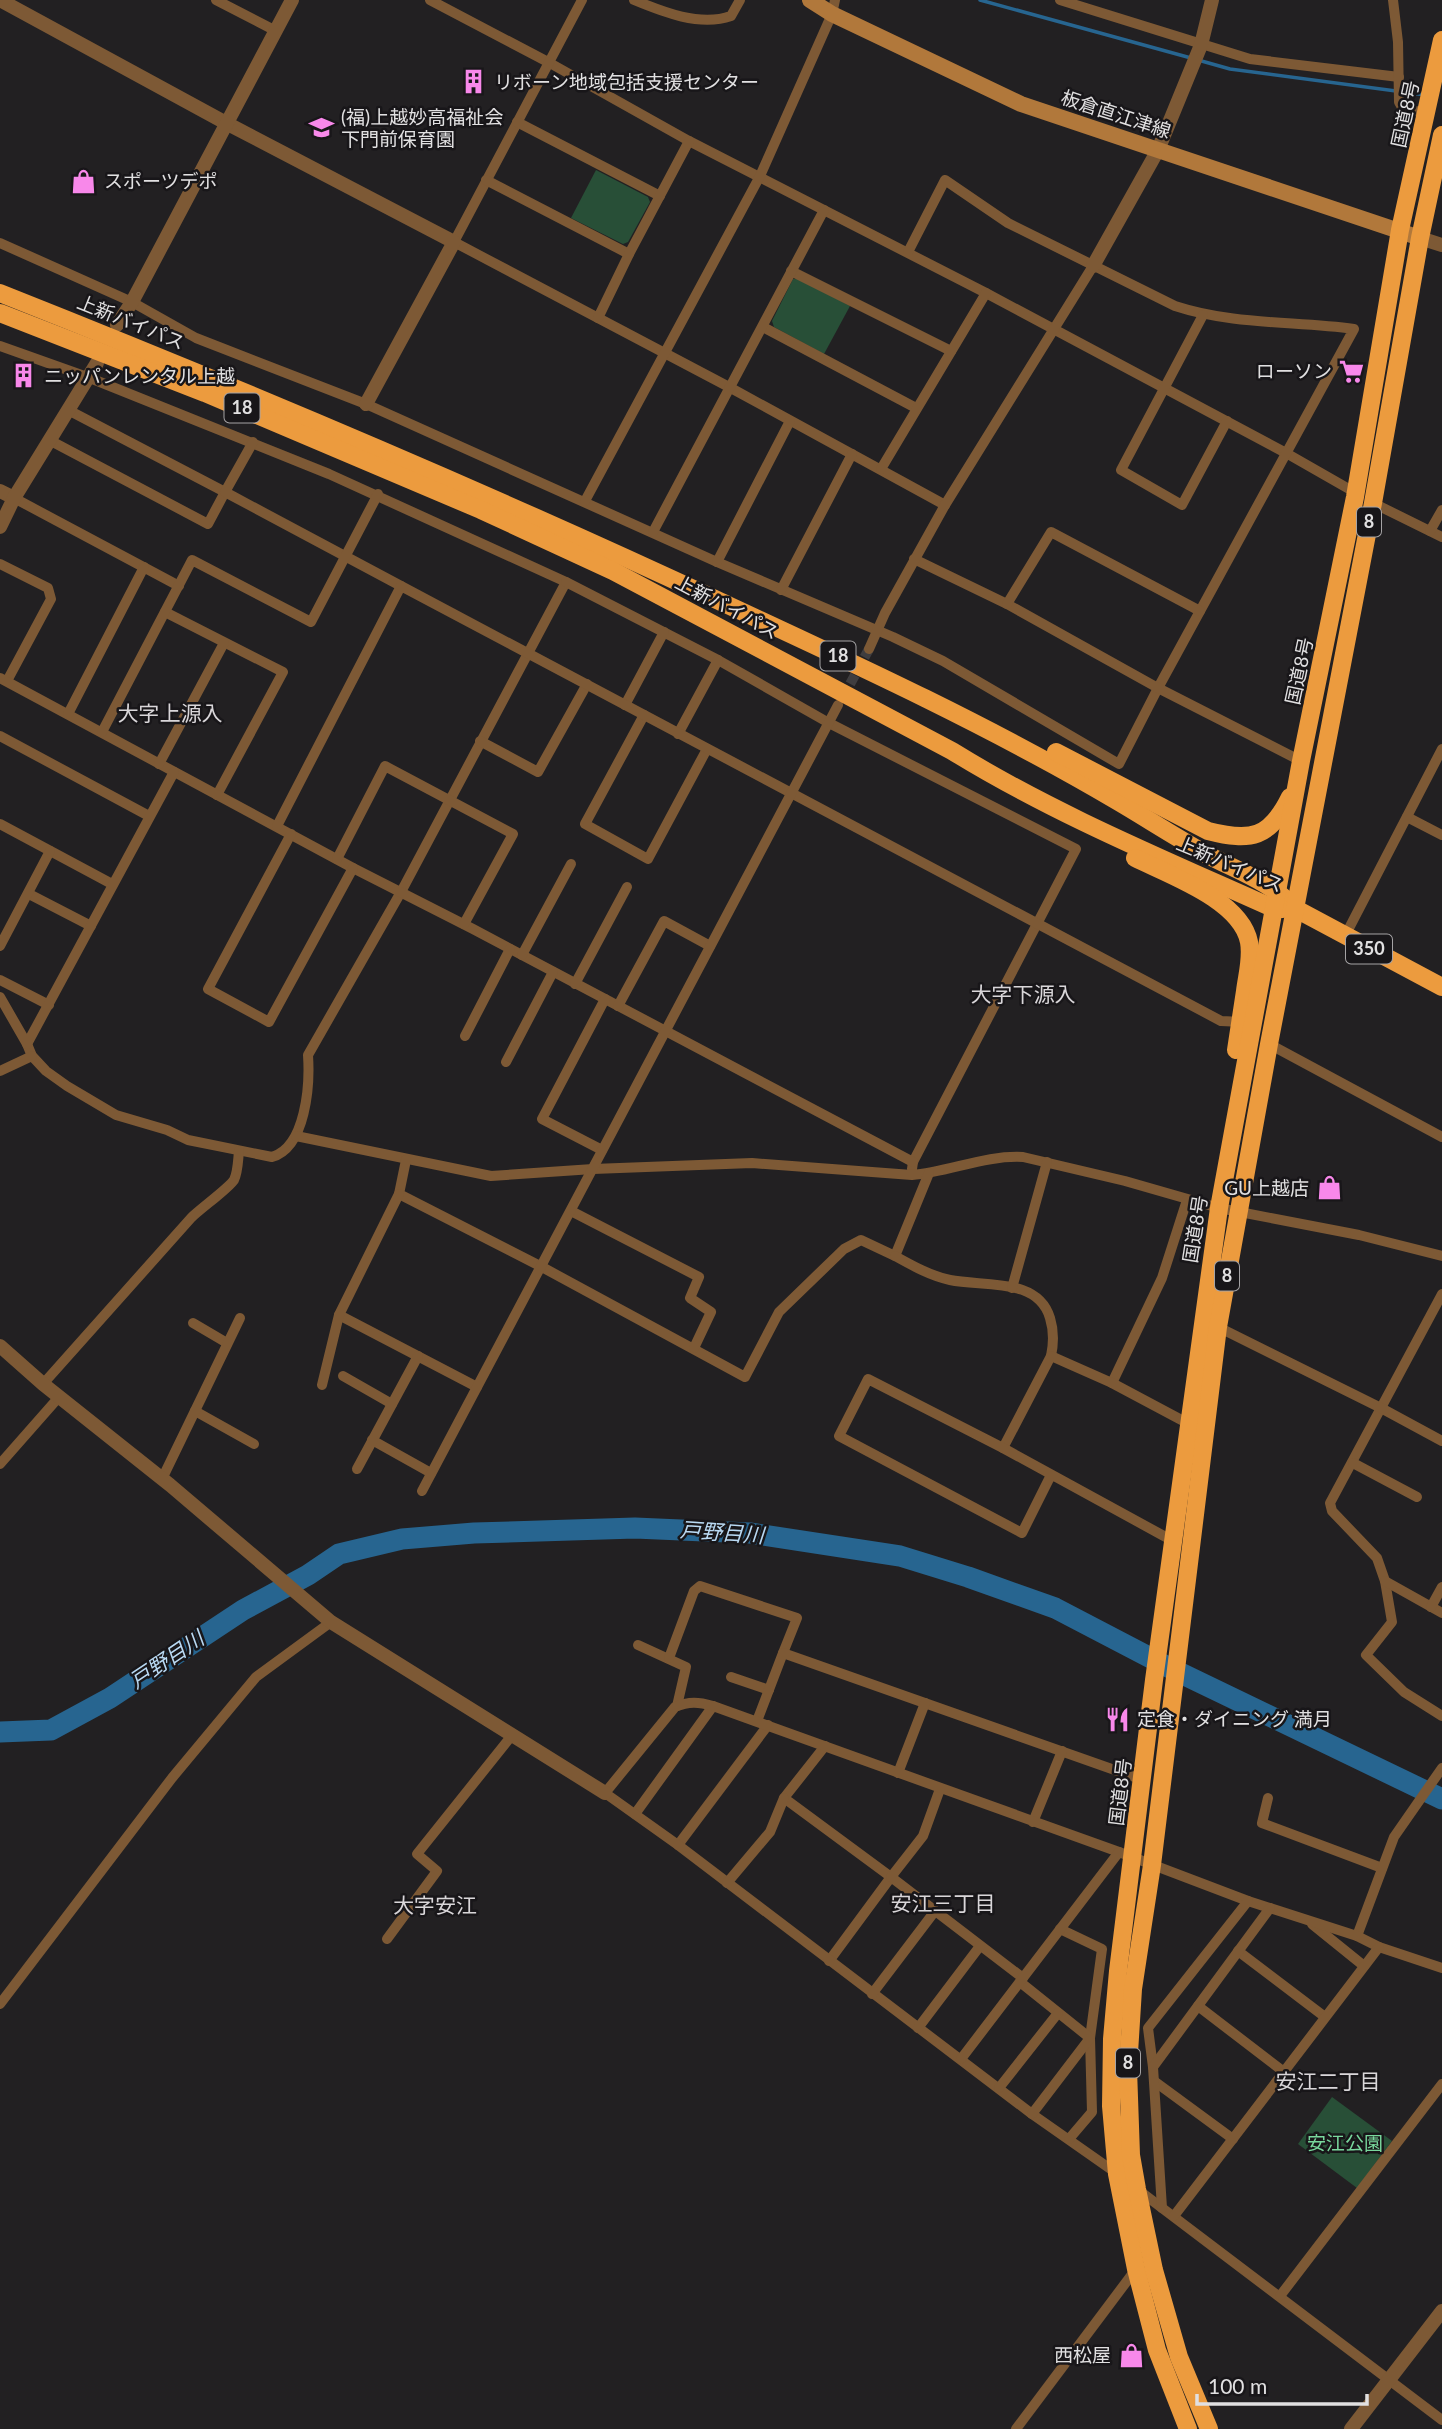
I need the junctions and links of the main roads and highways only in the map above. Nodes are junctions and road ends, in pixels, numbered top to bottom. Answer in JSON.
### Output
{"nodes":[{"id":1,"x":810,"y":0,"type":"edge"},
{"id":2,"x":833,"y":7,"type":"edge"},
{"id":3,"x":1442,"y":40,"type":"edge"},
{"id":4,"x":1442,"y":135,"type":"edge"},
{"id":5,"x":1401,"y":230,"type":"junction"},
{"id":6,"x":1420,"y":238,"type":"junction"},
{"id":7,"x":0,"y":293,"type":"edge"},
{"id":8,"x":0,"y":313,"type":"edge"},
{"id":9,"x":895,"y":683,"type":"junction"},
{"id":10,"x":998,"y":779,"type":"junction"},
{"id":11,"x":1298,"y":781,"type":"junction"},
{"id":12,"x":1279,"y":891,"type":"junction"},
{"id":13,"x":1275,"y":909,"type":"junction"},
{"id":14,"x":1296,"y":909,"type":"junction"},
{"id":15,"x":1442,"y":987,"type":"edge"},
{"id":16,"x":1246,"y":1022,"type":"junction"},
{"id":17,"x":1188,"y":2429,"type":"edge"},
{"id":18,"x":1209,"y":2429,"type":"edge"}],
"edges":[{"from":1,"to":2,"type":"main road","name":"板倉直江津線"},
{"from":2,"to":5,"type":"main road","name":"板倉直江津線"},
{"from":3,"to":5,"type":"highway","name":"国道8号","number":"8"},
{"from":4,"to":6,"type":"highway","name":"国道8号","number":"8"},
{"from":5,"to":6,"type":"main road","name":"板倉直江津線"},
{"from":5,"to":11,"type":"highway","name":"国道8号","number":"8"},
{"from":6,"to":14,"type":"highway","name":"国道8号","number":"8"},
{"from":7,"to":9,"type":"highway","name":"上新バイパス","number":"18"},
{"from":8,"to":10,"type":"highway","name":"上新バイパス","number":"18"},
{"from":9,"to":11,"type":"highway"},
{"from":9,"to":12,"type":"highway","name":"上新バイパス","number":"18"},
{"from":10,"to":13,"type":"highway","name":"上新バイパス","number":"18"},
{"from":10,"to":16,"type":"highway"},
{"from":11,"to":12,"type":"highway","name":"国道8号","number":"8"},
{"from":12,"to":13,"type":"highway","name":"国道8号","number":"8"},
{"from":12,"to":14,"type":"highway","name":"上新バイパス","number":"18"},
{"from":13,"to":14,"type":"highway","name":"上新バイパス","number":"18"},
{"from":13,"to":16,"type":"highway","name":"国道8号","number":"8"},
{"from":14,"to":15,"type":"highway","number":"350"},
{"from":14,"to":18,"type":"highway","name":"国道8号","number":"8"},
{"from":16,"to":17,"type":"highway","name":"国道8号","number":"8"}]}
